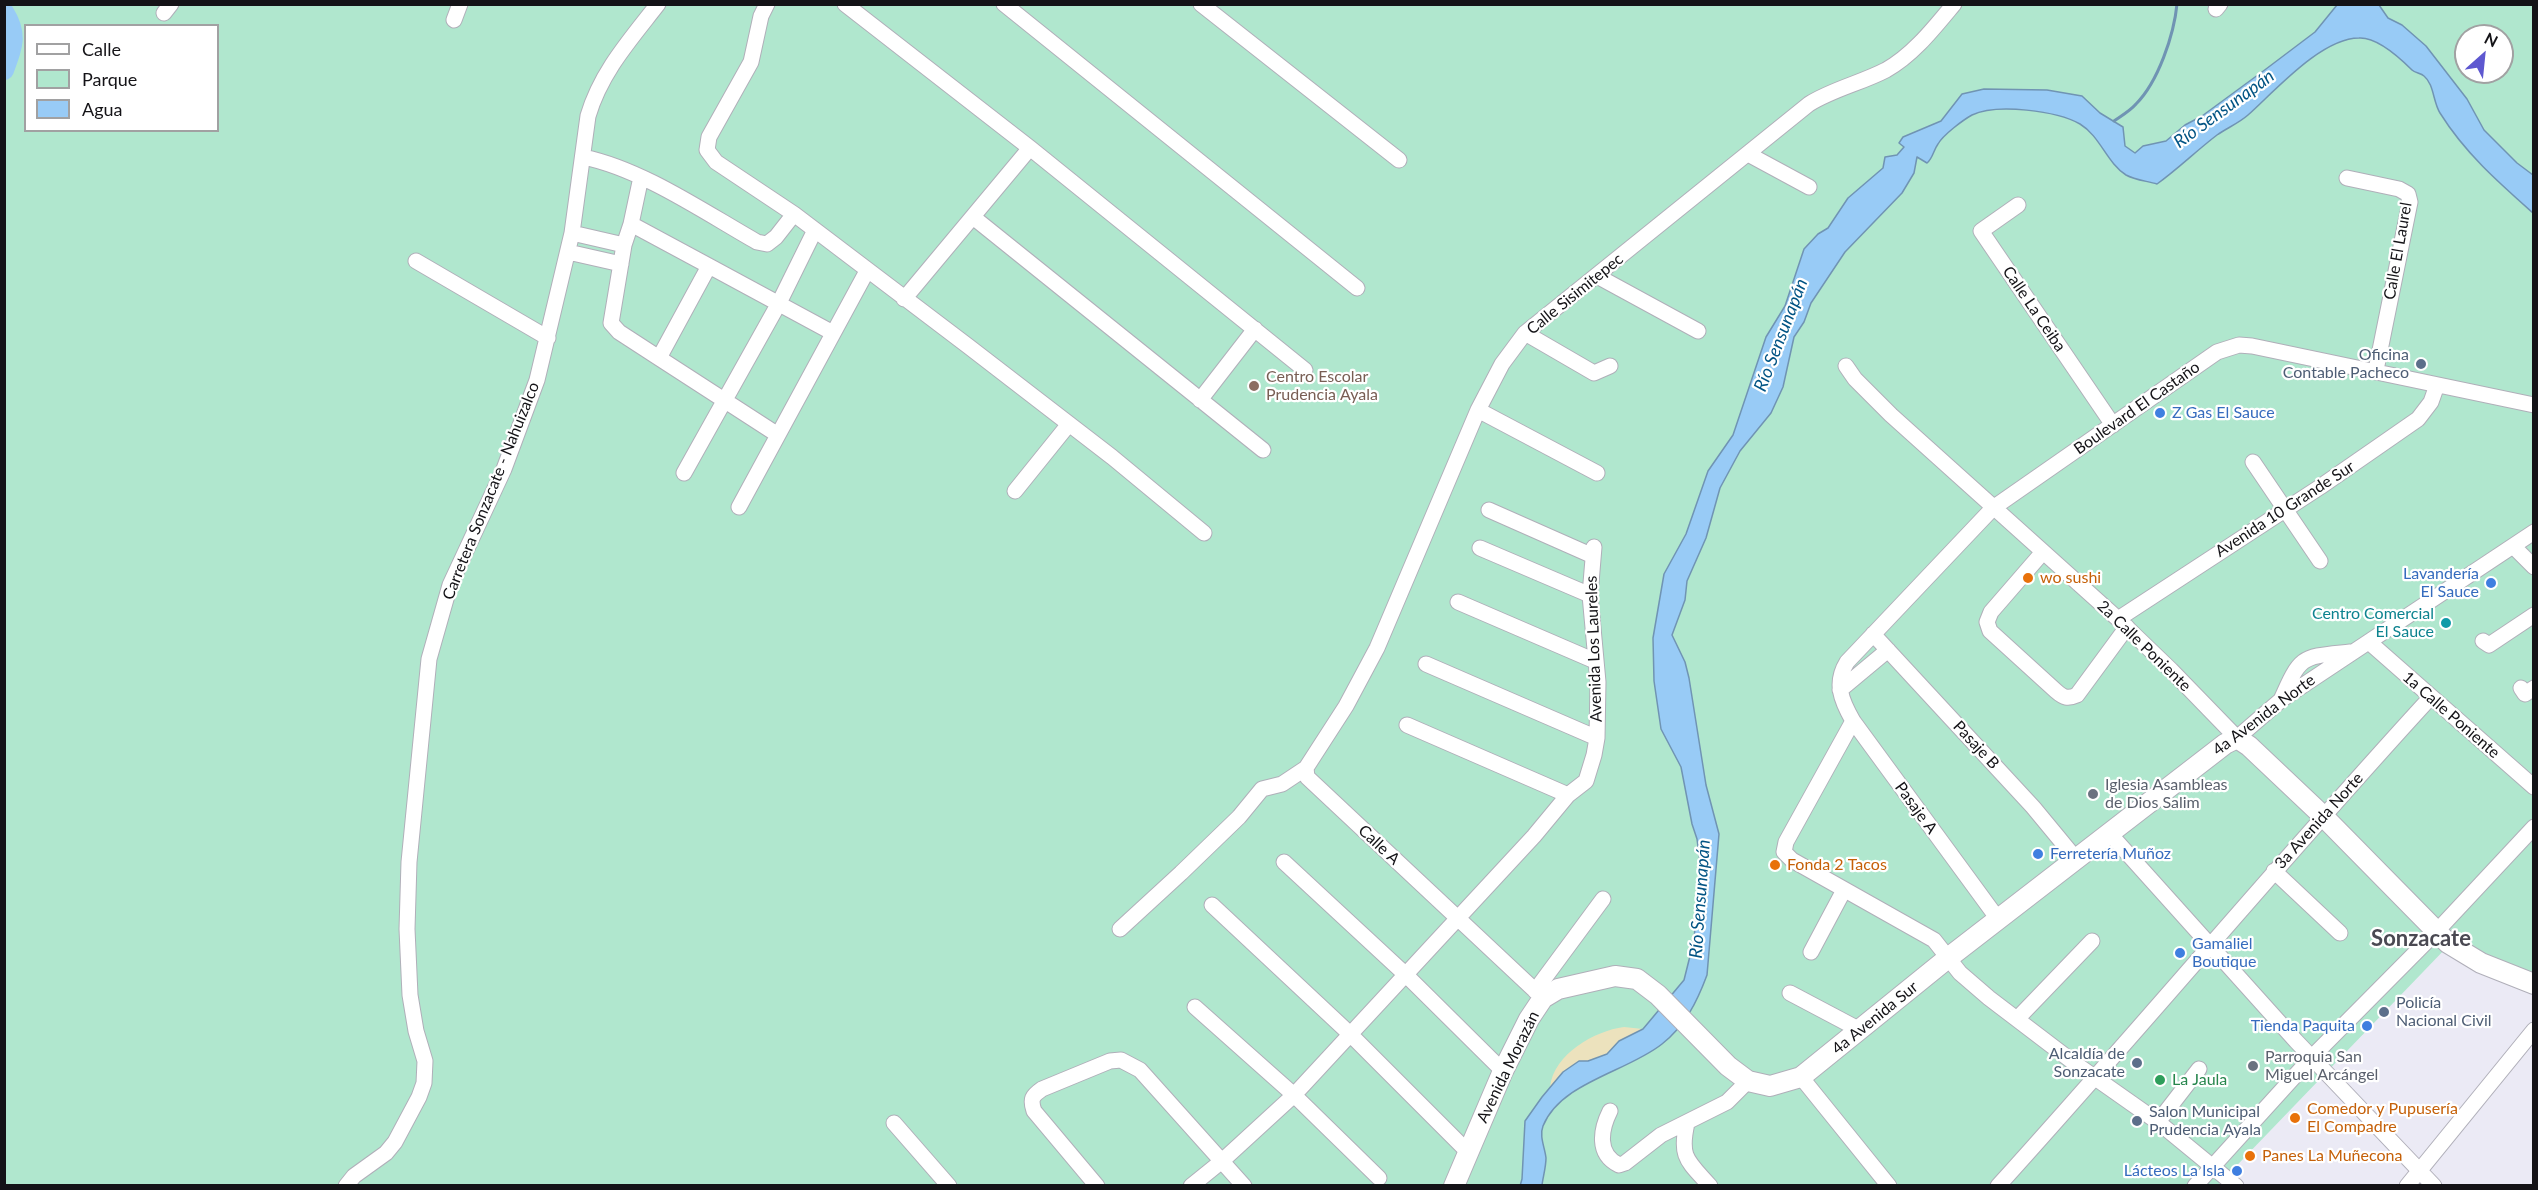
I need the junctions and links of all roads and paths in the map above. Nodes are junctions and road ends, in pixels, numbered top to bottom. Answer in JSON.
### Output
{"nodes":[{"id":1,"x":460,"y":4,"type":"edge"},
{"id":2,"x":658,"y":4,"type":"edge"},
{"id":3,"x":767,"y":4,"type":"edge"},
{"id":4,"x":845,"y":4,"type":"edge"},
{"id":5,"x":1004,"y":4,"type":"edge"},
{"id":6,"x":1201,"y":4,"type":"edge"},
{"id":7,"x":1954,"y":4,"type":"edge"},
{"id":8,"x":454,"y":20,"type":"dead end"},
{"id":9,"x":1030,"y":148,"type":"junction"},
{"id":10,"x":1748,"y":154,"type":"junction"},
{"id":11,"x":583,"y":157,"type":"junction"},
{"id":12,"x":1399,"y":160,"type":"dead end"},
{"id":13,"x":640,"y":177,"type":"junction"},
{"id":14,"x":2347,"y":178,"type":"dead end"},
{"id":15,"x":1809,"y":187,"type":"dead end"},
{"id":16,"x":2018,"y":205,"type":"dead end"},
{"id":17,"x":794,"y":214,"type":"junction"},
{"id":18,"x":973,"y":217,"type":"junction"},
{"id":19,"x":631,"y":224,"type":"junction"},
{"id":20,"x":814,"y":230,"type":"junction"},
{"id":21,"x":572,"y":233,"type":"junction"},
{"id":22,"x":624,"y":245,"type":"junction"},
{"id":23,"x":568,"y":252,"type":"junction"},
{"id":24,"x":416,"y":261,"type":"dead end"},
{"id":25,"x":621,"y":264,"type":"junction"},
{"id":26,"x":709,"y":266,"type":"junction"},
{"id":27,"x":867,"y":271,"type":"junction"},
{"id":28,"x":1597,"y":276,"type":"junction"},
{"id":29,"x":1357,"y":288,"type":"dead end"},
{"id":30,"x":904,"y":299,"type":"junction"},
{"id":31,"x":779,"y":303,"type":"junction"},
{"id":32,"x":1255,"y":329,"type":"junction"},
{"id":33,"x":1698,"y":331,"type":"dead end"},
{"id":34,"x":833,"y":333,"type":"junction"},
{"id":35,"x":1525,"y":333,"type":"junction"},
{"id":36,"x":548,"y":338,"type":"junction"},
{"id":37,"x":659,"y":358,"type":"junction"},
{"id":38,"x":1610,"y":366,"type":"dead end"},
{"id":39,"x":1846,"y":366,"type":"dead end"},
{"id":40,"x":1305,"y":370,"type":"dead end"},
{"id":41,"x":2376,"y":370,"type":"junction"},
{"id":42,"x":2437,"y":385,"type":"junction"},
{"id":43,"x":1200,"y":400,"type":"junction"},
{"id":44,"x":725,"y":402,"type":"junction"},
{"id":45,"x":2534,"y":405,"type":"edge"},
{"id":46,"x":1478,"y":410,"type":"junction"},
{"id":47,"x":1069,"y":424,"type":"junction"},
{"id":48,"x":2113,"y":424,"type":"junction"},
{"id":49,"x":778,"y":435,"type":"junction"},
{"id":50,"x":1263,"y":450,"type":"dead end"},
{"id":51,"x":2253,"y":462,"type":"dead end"},
{"id":52,"x":684,"y":473,"type":"dead end"},
{"id":53,"x":1597,"y":473,"type":"dead end"},
{"id":54,"x":1014,"y":491,"type":"dead end"},
{"id":55,"x":739,"y":507,"type":"dead end"},
{"id":56,"x":1993,"y":508,"type":"junction"},
{"id":57,"x":1490,"y":510,"type":"dead end"},
{"id":58,"x":2285,"y":510,"type":"junction"},
{"id":59,"x":2534,"y":532,"type":"edge"},
{"id":60,"x":1204,"y":533,"type":"dead end"},
{"id":61,"x":2513,"y":546,"type":"junction"},
{"id":62,"x":1480,"y":548,"type":"dead end"},
{"id":63,"x":2043,"y":552,"type":"junction"},
{"id":64,"x":2320,"y":561,"type":"dead end"},
{"id":65,"x":2534,"y":567,"type":"edge"},
{"id":66,"x":1590,"y":595,"type":"junction"},
{"id":67,"x":1458,"y":602,"type":"dead end"},
{"id":68,"x":2534,"y":615,"type":"edge"},
{"id":69,"x":2122,"y":623,"type":"junction"},
{"id":70,"x":1873,"y":634,"type":"junction"},
{"id":71,"x":2483,"y":641,"type":"dead end"},
{"id":72,"x":2368,"y":642,"type":"junction"},
{"id":73,"x":1888,"y":650,"type":"junction"},
{"id":74,"x":2353,"y":652,"type":"junction"},
{"id":75,"x":1595,"y":661,"type":"junction"},
{"id":76,"x":1426,"y":664,"type":"dead end"},
{"id":77,"x":1840,"y":692,"type":"junction"},
{"id":78,"x":2430,"y":698,"type":"junction"},
{"id":79,"x":2281,"y":700,"type":"junction"},
{"id":80,"x":1853,"y":721,"type":"junction"},
{"id":81,"x":1407,"y":725,"type":"dead end"},
{"id":82,"x":1598,"y":738,"type":"junction"},
{"id":83,"x":2237,"y":738,"type":"junction"},
{"id":84,"x":1306,"y":768,"type":"junction"},
{"id":85,"x":2534,"y":787,"type":"edge"},
{"id":86,"x":1568,"y":795,"type":"junction"},
{"id":87,"x":2322,"y":815,"type":"junction"},
{"id":88,"x":2534,"y":827,"type":"edge"},
{"id":89,"x":2110,"y":834,"type":"junction"},
{"id":90,"x":2076,"y":859,"type":"junction"},
{"id":91,"x":1284,"y":862,"type":"dead end"},
{"id":92,"x":2274,"y":871,"type":"junction"},
{"id":93,"x":1844,"y":890,"type":"junction"},
{"id":94,"x":1603,"y":899,"type":"dead end"},
{"id":95,"x":1212,"y":904,"type":"dead end"},
{"id":96,"x":1458,"y":919,"type":"junction"},
{"id":97,"x":1998,"y":919,"type":"junction"},
{"id":98,"x":1120,"y":929,"type":"dead end"},
{"id":99,"x":2436,"y":932,"type":"junction"},
{"id":100,"x":2340,"y":933,"type":"dead end"},
{"id":101,"x":2092,"y":941,"type":"dead end"},
{"id":102,"x":2210,"y":946,"type":"junction"},
{"id":103,"x":1811,"y":952,"type":"dead end"},
{"id":104,"x":1948,"y":958,"type":"junction"},
{"id":105,"x":1406,"y":975,"type":"junction"},
{"id":106,"x":2534,"y":984,"type":"edge"},
{"id":107,"x":1790,"y":993,"type":"dead end"},
{"id":108,"x":1539,"y":995,"type":"junction"},
{"id":109,"x":1195,"y":1007,"type":"dead end"},
{"id":110,"x":2017,"y":1019,"type":"junction"},
{"id":111,"x":1860,"y":1030,"type":"junction"},
{"id":112,"x":2534,"y":1030,"type":"edge"},
{"id":113,"x":1350,"y":1034,"type":"junction"},
{"id":114,"x":2312,"y":1057,"type":"junction"},
{"id":115,"x":2199,"y":1070,"type":"dead end"},
{"id":116,"x":1503,"y":1071,"type":"junction"},
{"id":117,"x":1801,"y":1077,"type":"junction"},
{"id":118,"x":2096,"y":1077,"type":"junction"},
{"id":119,"x":1748,"y":1081,"type":"junction"},
{"id":120,"x":1294,"y":1095,"type":"junction"},
{"id":121,"x":1610,"y":1111,"type":"dead end"},
{"id":122,"x":2158,"y":1122,"type":"junction"},
{"id":123,"x":894,"y":1123,"type":"dead end"},
{"id":124,"x":1687,"y":1123,"type":"junction"},
{"id":125,"x":1469,"y":1153,"type":"junction"},
{"id":126,"x":1222,"y":1161,"type":"junction"},
{"id":127,"x":2214,"y":1165,"type":"junction"},
{"id":128,"x":2421,"y":1170,"type":"junction"},
{"id":129,"x":1379,"y":1178,"type":"dead end"},
{"id":130,"x":346,"y":1185,"type":"edge"},
{"id":131,"x":949,"y":1185,"type":"edge"},
{"id":132,"x":1097,"y":1185,"type":"edge"},
{"id":133,"x":1191,"y":1185,"type":"edge"},
{"id":134,"x":1244,"y":1185,"type":"edge"},
{"id":135,"x":1454,"y":1185,"type":"edge"},
{"id":136,"x":1710,"y":1185,"type":"edge"},
{"id":137,"x":1889,"y":1185,"type":"edge"},
{"id":138,"x":1998,"y":1185,"type":"edge"},
{"id":139,"x":2195,"y":1185,"type":"edge"},
{"id":140,"x":2236,"y":1185,"type":"edge"},
{"id":141,"x":2407,"y":1185,"type":"edge"},
{"id":142,"x":2434,"y":1185,"type":"edge"}],
"edges":[{"from":1,"to":8,"type":"street"},
{"from":2,"to":11,"type":"street","name":"Carretera Sonzacate - Nahuizalco"},
{"from":3,"to":17,"type":"street"},
{"from":4,"to":9,"type":"street"},
{"from":5,"to":29,"type":"street"},
{"from":6,"to":12,"type":"street"},
{"from":7,"to":10,"type":"street","name":"Calle Sisimitepec"},
{"from":9,"to":18,"type":"street"},
{"from":9,"to":32,"type":"street"},
{"from":10,"to":15,"type":"street"},
{"from":10,"to":28,"type":"street","name":"Calle Sisimitepec"},
{"from":11,"to":13,"type":"street"},
{"from":11,"to":21,"type":"street","name":"Carretera Sonzacate - Nahuizalco"},
{"from":13,"to":17,"type":"street"},
{"from":13,"to":19,"type":"street"},
{"from":14,"to":41,"type":"street","name":"Calle El Laurel"},
{"from":16,"to":48,"type":"street","name":"Calle La Ceiba"},
{"from":17,"to":20,"type":"street"},
{"from":18,"to":30,"type":"street"},
{"from":18,"to":43,"type":"street"},
{"from":19,"to":22,"type":"street"},
{"from":19,"to":26,"type":"street"},
{"from":20,"to":27,"type":"street"},
{"from":20,"to":31,"type":"street"},
{"from":21,"to":22,"type":"street"},
{"from":21,"to":23,"type":"street","name":"Carretera Sonzacate - Nahuizalco"},
{"from":22,"to":25,"type":"street"},
{"from":23,"to":25,"type":"street"},
{"from":23,"to":36,"type":"street","name":"Carretera Sonzacate - Nahuizalco"},
{"from":24,"to":36,"type":"street"},
{"from":25,"to":37,"type":"street"},
{"from":26,"to":31,"type":"street"},
{"from":26,"to":37,"type":"street"},
{"from":27,"to":30,"type":"street"},
{"from":27,"to":34,"type":"street"},
{"from":28,"to":33,"type":"street"},
{"from":28,"to":35,"type":"street","name":"Calle Sisimitepec"},
{"from":30,"to":47,"type":"street"},
{"from":31,"to":34,"type":"street"},
{"from":31,"to":44,"type":"street"},
{"from":32,"to":40,"type":"street"},
{"from":32,"to":43,"type":"street"},
{"from":34,"to":49,"type":"street"},
{"from":35,"to":38,"type":"street"},
{"from":35,"to":46,"type":"street","name":"Calle Sisimitepec"},
{"from":36,"to":130,"type":"street","name":"Carretera Sonzacate - Nahuizalco"},
{"from":37,"to":44,"type":"street"},
{"from":39,"to":56,"type":"street","name":"2a Calle Poniente"},
{"from":41,"to":42,"type":"street","name":"Boulevard El Castaño"},
{"from":41,"to":48,"type":"street","name":"Boulevard El Castaño"},
{"from":42,"to":45,"type":"street","name":"Boulevard El Castaño"},
{"from":42,"to":58,"type":"street","name":"Avenida 10 Grande Sur"},
{"from":43,"to":50,"type":"street"},
{"from":44,"to":49,"type":"street"},
{"from":44,"to":52,"type":"street"},
{"from":46,"to":53,"type":"street"},
{"from":46,"to":84,"type":"street","name":"Calle Sisimitepec"},
{"from":47,"to":54,"type":"street"},
{"from":47,"to":60,"type":"street"},
{"from":48,"to":56,"type":"street","name":"Boulevard El Castaño"},
{"from":49,"to":55,"type":"street"},
{"from":51,"to":58,"type":"street"},
{"from":56,"to":63,"type":"street","name":"2a Calle Poniente"},
{"from":56,"to":70,"type":"street","name":"Boulevard El Castaño"},
{"from":57,"to":66,"type":"street","name":"Avenida Los Laureles"},
{"from":58,"to":64,"type":"street"},
{"from":58,"to":69,"type":"street","name":"Avenida 10 Grande Sur"},
{"from":59,"to":61,"type":"street","name":"4a Avenida Norte"},
{"from":61,"to":65,"type":"street"},
{"from":61,"to":72,"type":"street","name":"4a Avenida Norte"},
{"from":62,"to":66,"type":"street"},
{"from":63,"to":69,"type":"street","name":"2a Calle Poniente"},
{"from":63,"to":69,"type":"street"},
{"from":66,"to":75,"type":"street","name":"Avenida Los Laureles"},
{"from":67,"to":75,"type":"street"},
{"from":68,"to":71,"type":"street"},
{"from":69,"to":83,"type":"street","name":"2a Calle Poniente"},
{"from":70,"to":73,"type":"street","name":"Pasaje B"},
{"from":70,"to":77,"type":"street","name":"Boulevard El Castaño"},
{"from":72,"to":74,"type":"street","name":"4a Avenida Norte"},
{"from":72,"to":78,"type":"street","name":"1a Calle Poniente"},
{"from":73,"to":77,"type":"street"},
{"from":73,"to":90,"type":"street","name":"Pasaje B"},
{"from":74,"to":79,"type":"street","name":"4a Avenida Norte"},
{"from":74,"to":79,"type":"street"},
{"from":75,"to":82,"type":"street","name":"Avenida Los Laureles"},
{"from":76,"to":82,"type":"street"},
{"from":77,"to":80,"type":"street","name":"Pasaje A"},
{"from":78,"to":85,"type":"street","name":"1a Calle Poniente"},
{"from":78,"to":87,"type":"street","name":"3a Avenida Norte"},
{"from":79,"to":83,"type":"street","name":"4a Avenida Norte"},
{"from":80,"to":93,"type":"street"},
{"from":80,"to":97,"type":"street","name":"Pasaje A"},
{"from":81,"to":86,"type":"street"},
{"from":82,"to":86,"type":"street","name":"Avenida Los Laureles"},
{"from":83,"to":87,"type":"main road","name":"2a Calle Poniente"},
{"from":83,"to":89,"type":"main road","name":"4a Avenida Norte"},
{"from":84,"to":96,"type":"street","name":"Calle A"},
{"from":84,"to":98,"type":"street"},
{"from":86,"to":96,"type":"street","name":"Avenida Los Laureles"},
{"from":87,"to":92,"type":"street","name":"3a Avenida Norte"},
{"from":87,"to":99,"type":"main road","name":"2a Calle Poniente"},
{"from":88,"to":99,"type":"street"},
{"from":89,"to":90,"type":"main road","name":"4a Avenida Norte"},
{"from":89,"to":102,"type":"street"},
{"from":90,"to":97,"type":"main road","name":"4a Avenida Norte"},
{"from":91,"to":105,"type":"street"},
{"from":92,"to":100,"type":"street"},
{"from":92,"to":102,"type":"street","name":"3a Avenida Norte"},
{"from":93,"to":103,"type":"street"},
{"from":93,"to":104,"type":"street"},
{"from":94,"to":108,"type":"street"},
{"from":95,"to":113,"type":"street"},
{"from":96,"to":105,"type":"street","name":"Avenida Los Laureles"},
{"from":96,"to":108,"type":"street","name":"Calle A"},
{"from":97,"to":104,"type":"main road","name":"4a Avenida Norte"},
{"from":99,"to":106,"type":"main road","name":"2a Calle Poniente"},
{"from":99,"to":114,"type":"street"},
{"from":101,"to":110,"type":"street"},
{"from":102,"to":114,"type":"street"},
{"from":102,"to":118,"type":"street","name":"3a Avenida Norte"},
{"from":104,"to":110,"type":"street"},
{"from":104,"to":111,"type":"main road","name":"4a Avenida Sur"},
{"from":105,"to":113,"type":"street","name":"Avenida Los Laureles"},
{"from":105,"to":116,"type":"street"},
{"from":107,"to":111,"type":"street"},
{"from":108,"to":116,"type":"main road","name":"Avenida Morazán"},
{"from":108,"to":119,"type":"main road","name":"Avenida Morazán"},
{"from":109,"to":120,"type":"street"},
{"from":110,"to":118,"type":"street"},
{"from":111,"to":117,"type":"main road","name":"4a Avenida Sur"},
{"from":112,"to":128,"type":"street"},
{"from":113,"to":120,"type":"street","name":"Avenida Los Laureles"},
{"from":113,"to":125,"type":"street"},
{"from":114,"to":127,"type":"street"},
{"from":114,"to":128,"type":"street"},
{"from":115,"to":122,"type":"street"},
{"from":116,"to":125,"type":"main road","name":"Avenida Morazán"},
{"from":117,"to":119,"type":"main road"},
{"from":117,"to":137,"type":"street"},
{"from":118,"to":122,"type":"street"},
{"from":118,"to":138,"type":"street","name":"3a Avenida Norte"},
{"from":119,"to":124,"type":"street"},
{"from":120,"to":126,"type":"street","name":"Avenida Los Laureles"},
{"from":120,"to":129,"type":"street"},
{"from":121,"to":124,"type":"street"},
{"from":122,"to":127,"type":"street"},
{"from":123,"to":131,"type":"street"},
{"from":124,"to":136,"type":"street"},
{"from":125,"to":135,"type":"main road","name":"Avenida Morazán"},
{"from":126,"to":132,"type":"street"},
{"from":126,"to":133,"type":"street","name":"Avenida Los Laureles"},
{"from":126,"to":134,"type":"street"},
{"from":127,"to":139,"type":"street"},
{"from":127,"to":140,"type":"street"},
{"from":128,"to":141,"type":"street"},
{"from":128,"to":142,"type":"street"}]}
